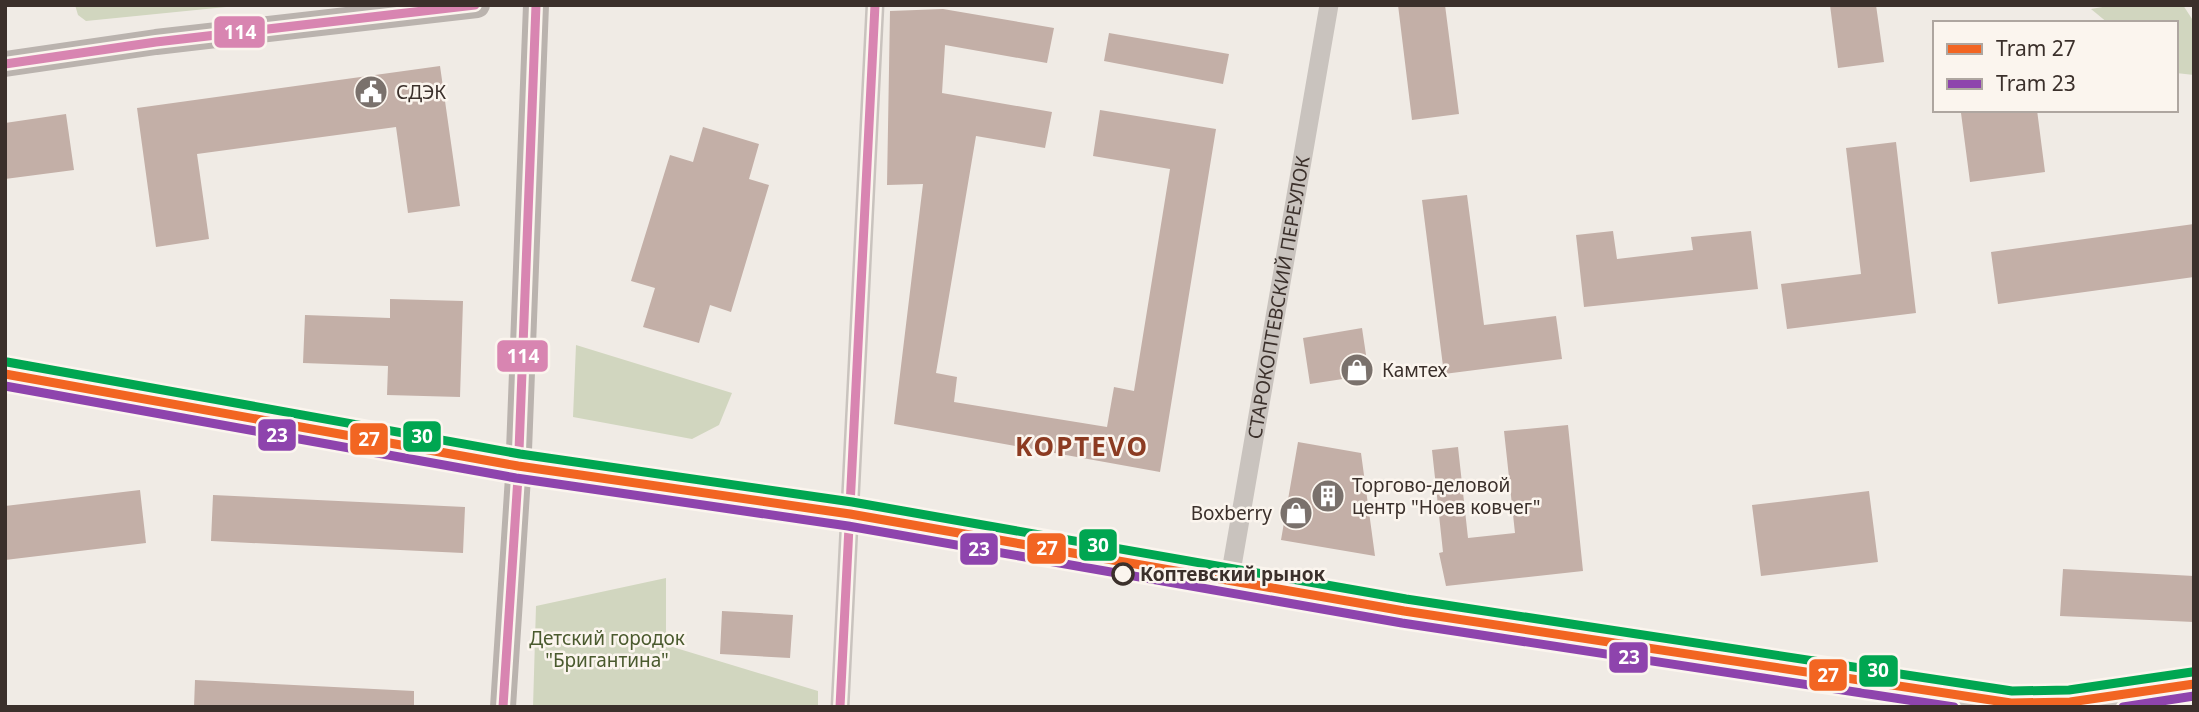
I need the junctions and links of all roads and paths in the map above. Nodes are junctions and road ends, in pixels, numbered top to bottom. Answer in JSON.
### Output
{"nodes":[{"id":1,"x":477,"y":5,"type":"edge"},
{"id":2,"x":536,"y":5,"type":"edge"},
{"id":3,"x":874,"y":5,"type":"edge"},
{"id":4,"x":1329,"y":5,"type":"edge"},
{"id":5,"x":5,"y":64,"type":"edge"},
{"id":6,"x":5,"y":380,"type":"edge"},
{"id":7,"x":518,"y":470,"type":"junction"},
{"id":8,"x":850,"y":521,"type":"junction"},
{"id":9,"x":1228,"y":589,"type":"junction"},
{"id":10,"x":2194,"y":686,"type":"edge"},
{"id":11,"x":503,"y":707,"type":"edge"},
{"id":12,"x":840,"y":707,"type":"edge"}],
"edges":[{"from":1,"to":5,"type":"street"},
{"from":2,"to":7,"type":"street"},
{"from":3,"to":8,"type":"street"},
{"from":4,"to":9,"type":"street","name":"СТАРОКОПТЕВСКИЙ ПЕРЕУЛОК"},
{"from":6,"to":7,"type":"street"},
{"from":7,"to":8,"type":"street"},
{"from":7,"to":11,"type":"street"},
{"from":8,"to":9,"type":"street"},
{"from":8,"to":12,"type":"street"},
{"from":9,"to":10,"type":"street"}]}
